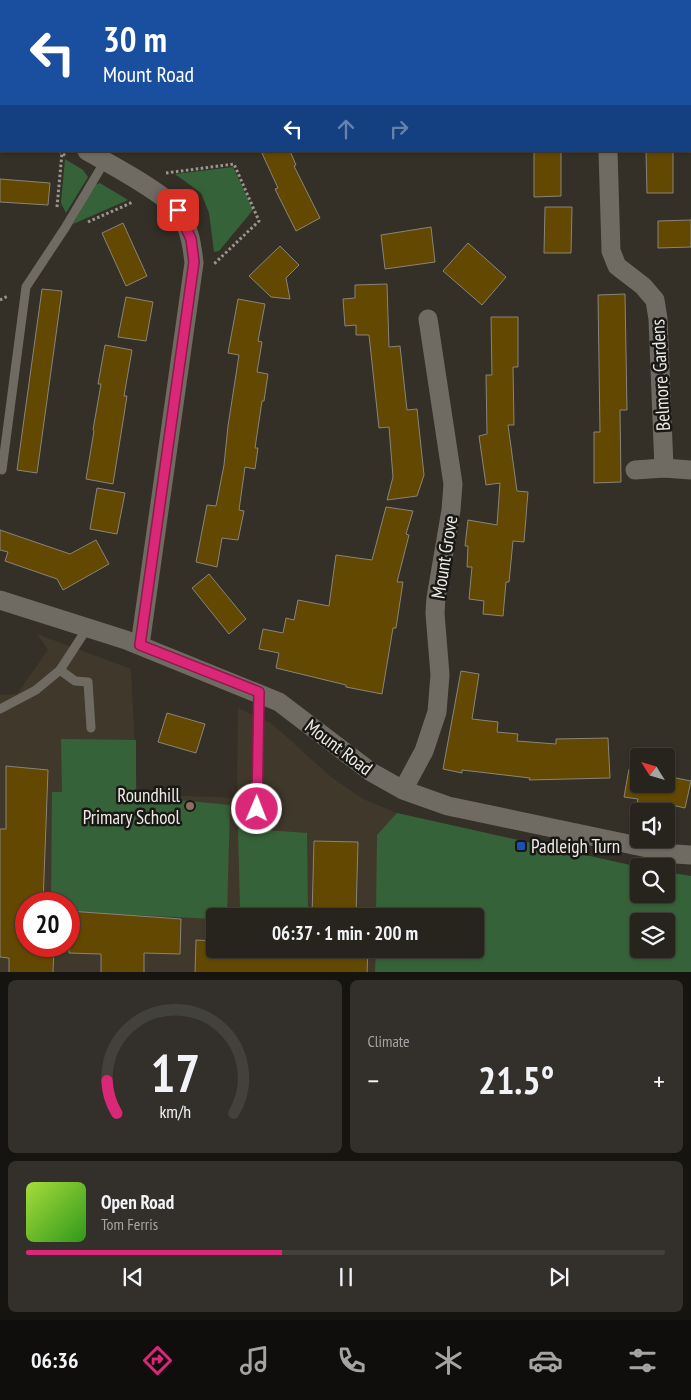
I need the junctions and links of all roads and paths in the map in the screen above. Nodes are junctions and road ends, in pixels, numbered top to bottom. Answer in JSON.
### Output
{"nodes":[{"id":1,"x":60,"y":152,"type":"edge"},
{"id":2,"x":88,"y":152,"type":"edge"},
{"id":3,"x":608,"y":152,"type":"edge"},
{"id":4,"x":100,"y":168,"type":"junction"},
{"id":5,"x":166,"y":173,"type":"dead end"},
{"id":6,"x":194,"y":262,"type":"junction"},
{"id":7,"x":428,"y":319,"type":"dead end"},
{"id":8,"x":664,"y":468,"type":"junction"},
{"id":9,"x":2,"y":470,"type":"dead end"},
{"id":10,"x":635,"y":470,"type":"dead end"},
{"id":11,"x":691,"y":470,"type":"edge"},
{"id":12,"x":0,"y":600,"type":"edge"},
{"id":13,"x":88,"y":627,"type":"junction"},
{"id":14,"x":140,"y":645,"type":"junction"},
{"id":15,"x":60,"y":670,"type":"junction"},
{"id":16,"x":259,"y":692,"type":"junction"},
{"id":17,"x":0,"y":709,"type":"edge"},
{"id":18,"x":90,"y":728,"type":"dead end"},
{"id":19,"x":403,"y":790,"type":"junction"},
{"id":20,"x":257,"y":809,"type":"dead end"},
{"id":21,"x":691,"y":855,"type":"edge"}],
"edges":[{"from":1,"to":4,"type":"path"},
{"from":2,"to":4,"type":"street"},
{"from":3,"to":8,"type":"street","name":"Belmore Gardens"},
{"from":4,"to":6,"type":"street"},
{"from":4,"to":9,"type":"lane"},
{"from":5,"to":6,"type":"path"},
{"from":6,"to":14,"type":"street"},
{"from":7,"to":19,"type":"street","name":"Mount Grove"},
{"from":8,"to":10,"type":"street"},
{"from":8,"to":11,"type":"street"},
{"from":12,"to":13,"type":"street","name":"Mount Road"},
{"from":13,"to":14,"type":"street","name":"Mount Road"},
{"from":13,"to":15,"type":"lane"},
{"from":14,"to":16,"type":"street","name":"Mount Road"},
{"from":15,"to":17,"type":"lane"},
{"from":15,"to":18,"type":"lane"},
{"from":16,"to":19,"type":"street","name":"Mount Road"},
{"from":16,"to":20,"type":"lane"},
{"from":19,"to":21,"type":"street","name":"Mount Road"}]}
